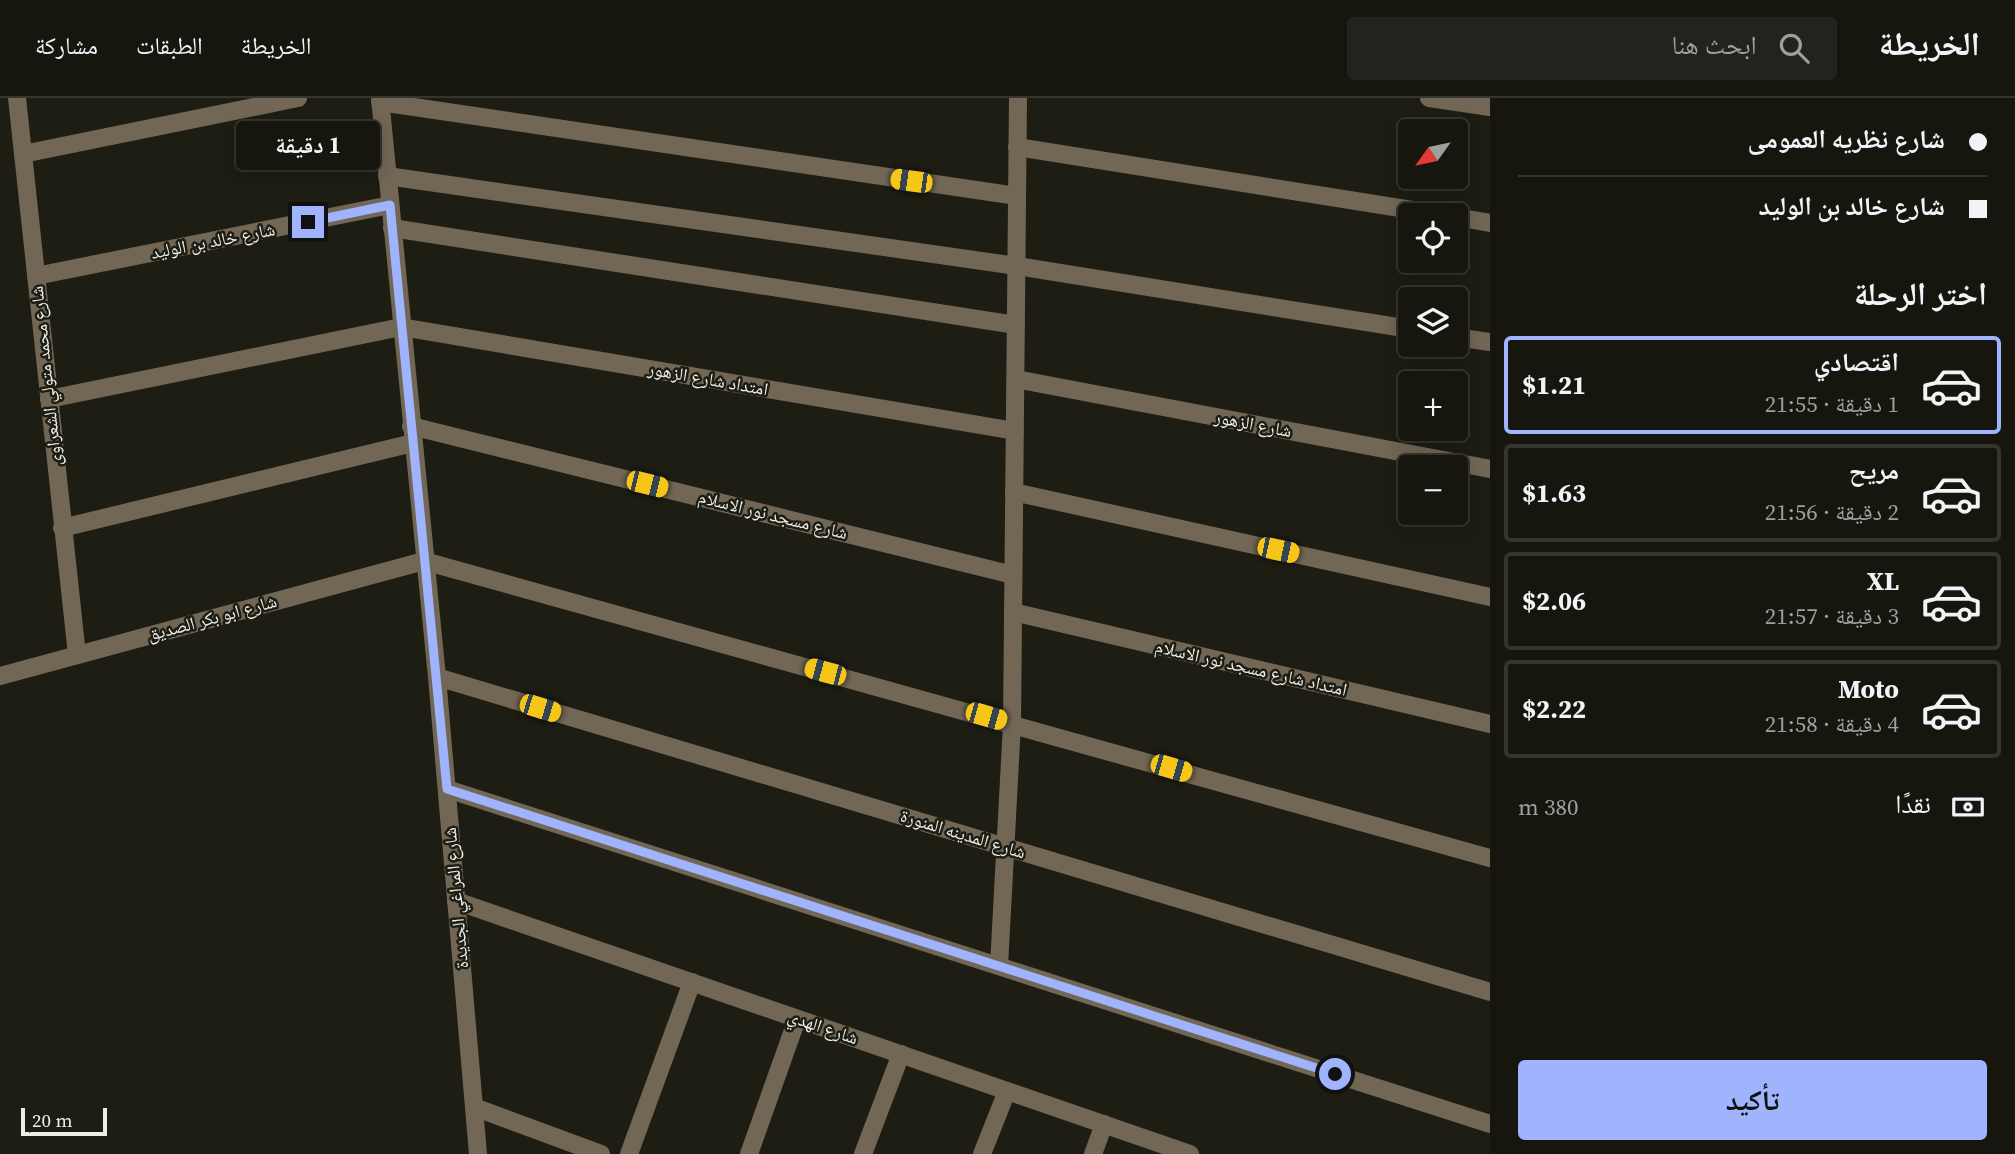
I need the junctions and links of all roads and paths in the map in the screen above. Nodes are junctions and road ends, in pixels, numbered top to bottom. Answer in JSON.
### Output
{"nodes":[{"id":1,"x":17,"y":98,"type":"edge"},
{"id":2,"x":298,"y":98,"type":"edge"},
{"id":3,"x":1018,"y":98,"type":"edge"},
{"id":4,"x":1429,"y":98,"type":"edge"},
{"id":5,"x":380,"y":100,"type":"edge"},
{"id":6,"x":1490,"y":107,"type":"edge"},
{"id":7,"x":1017,"y":147,"type":"junction"},
{"id":8,"x":23,"y":154,"type":"junction"},
{"id":9,"x":387,"y":176,"type":"junction"},
{"id":10,"x":1017,"y":197,"type":"junction"},
{"id":11,"x":390,"y":205,"type":"junction"},
{"id":12,"x":1398,"y":208,"type":"edge"},
{"id":13,"x":1468,"y":219,"type":"edge"},
{"id":14,"x":1490,"y":223,"type":"edge"},
{"id":15,"x":392,"y":228,"type":"junction"},
{"id":16,"x":1017,"y":266,"type":"junction"},
{"id":17,"x":36,"y":276,"type":"junction"},
{"id":18,"x":1016,"y":325,"type":"junction"},
{"id":19,"x":401,"y":327,"type":"junction"},
{"id":20,"x":1398,"y":327,"type":"edge"},
{"id":21,"x":1468,"y":339,"type":"edge"},
{"id":22,"x":1490,"y":342,"type":"edge"},
{"id":23,"x":1016,"y":379,"type":"junction"},
{"id":24,"x":49,"y":399,"type":"junction"},
{"id":25,"x":1014,"y":431,"type":"junction"},
{"id":26,"x":412,"y":435,"type":"junction"},
{"id":27,"x":1490,"y":469,"type":"edge"},
{"id":28,"x":1014,"y":492,"type":"junction"},
{"id":29,"x":62,"y":528,"type":"junction"},
{"id":30,"x":424,"y":561,"type":"junction"},
{"id":31,"x":1013,"y":575,"type":"junction"},
{"id":32,"x":1490,"y":597,"type":"edge"},
{"id":33,"x":1013,"y":612,"type":"junction"},
{"id":34,"x":77,"y":655,"type":"junction"},
{"id":35,"x":0,"y":676,"type":"edge"},
{"id":36,"x":437,"y":677,"type":"junction"},
{"id":37,"x":1012,"y":724,"type":"junction"},
{"id":38,"x":1490,"y":724,"type":"edge"},
{"id":39,"x":447,"y":789,"type":"junction"},
{"id":40,"x":1008,"y":848,"type":"junction"},
{"id":41,"x":1490,"y":858,"type":"edge"},
{"id":42,"x":456,"y":901,"type":"junction"},
{"id":43,"x":999,"y":966,"type":"junction"},
{"id":44,"x":692,"y":982,"type":"junction"},
{"id":45,"x":1490,"y":992,"type":"edge"},
{"id":46,"x":797,"y":1019,"type":"junction"},
{"id":47,"x":901,"y":1054,"type":"junction"},
{"id":48,"x":1007,"y":1091,"type":"junction"},
{"id":49,"x":474,"y":1107,"type":"junction"},
{"id":50,"x":1104,"y":1124,"type":"junction"},
{"id":51,"x":1490,"y":1124,"type":"edge"},
{"id":52,"x":478,"y":1154,"type":"edge"},
{"id":53,"x":600,"y":1154,"type":"edge"},
{"id":54,"x":629,"y":1154,"type":"edge"},
{"id":55,"x":749,"y":1154,"type":"edge"},
{"id":56,"x":863,"y":1154,"type":"edge"},
{"id":57,"x":982,"y":1154,"type":"edge"},
{"id":58,"x":1093,"y":1154,"type":"edge"},
{"id":59,"x":1190,"y":1154,"type":"edge"}],
"edges":[{"from":1,"to":8,"type":"street","name":"شارع محمد متولي الشعراوى"},
{"from":2,"to":8,"type":"street"},
{"from":3,"to":7,"type":"street"},
{"from":4,"to":6,"type":"street"},
{"from":5,"to":9,"type":"street","name":"شارع المراغي الجديدة"},
{"from":5,"to":10,"type":"street"},
{"from":7,"to":10,"type":"street"},
{"from":7,"to":12,"type":"street"},
{"from":8,"to":17,"type":"street","name":"شارع محمد متولي الشعراوى"},
{"from":9,"to":11,"type":"street","name":"شارع المراغي الجديدة"},
{"from":9,"to":16,"type":"street"},
{"from":10,"to":16,"type":"street"},
{"from":11,"to":15,"type":"street","name":"شارع المراغي الجديدة"},
{"from":11,"to":17,"type":"street","name":"شارع خالد بن الوليد"},
{"from":13,"to":14,"type":"street"},
{"from":15,"to":18,"type":"street"},
{"from":15,"to":19,"type":"street","name":"شارع المراغي الجديدة"},
{"from":16,"to":18,"type":"street"},
{"from":16,"to":20,"type":"street"},
{"from":17,"to":24,"type":"street","name":"شارع محمد متولي الشعراوى"},
{"from":18,"to":23,"type":"street"},
{"from":19,"to":24,"type":"street"},
{"from":19,"to":25,"type":"street","name":"امتداد شارع الزهور"},
{"from":19,"to":26,"type":"street","name":"شارع المراغي الجديدة"},
{"from":21,"to":22,"type":"street"},
{"from":23,"to":25,"type":"street"},
{"from":23,"to":27,"type":"street","name":"شارع الزهور"},
{"from":24,"to":29,"type":"street","name":"شارع محمد متولي الشعراوى"},
{"from":25,"to":28,"type":"street"},
{"from":26,"to":29,"type":"street"},
{"from":26,"to":30,"type":"street","name":"شارع المراغي الجديدة"},
{"from":26,"to":31,"type":"street","name":"شارع مسجد نور الاسلام"},
{"from":28,"to":31,"type":"street"},
{"from":28,"to":32,"type":"street"},
{"from":29,"to":34,"type":"street","name":"شارع محمد متولي الشعراوى"},
{"from":30,"to":34,"type":"street","name":"شارع ابو بكر الصديق"},
{"from":30,"to":36,"type":"street","name":"شارع المراغي الجديدة"},
{"from":30,"to":37,"type":"street"},
{"from":31,"to":33,"type":"street"},
{"from":33,"to":37,"type":"street"},
{"from":33,"to":38,"type":"street","name":"امتداد شارع مسجد نور الاسلام"},
{"from":34,"to":35,"type":"street","name":"شارع ابو بكر الصديق"},
{"from":36,"to":39,"type":"street","name":"شارع المراغي الجديدة"},
{"from":36,"to":40,"type":"street","name":"شارع المدينه المنورة"},
{"from":37,"to":40,"type":"street"},
{"from":37,"to":41,"type":"street"},
{"from":39,"to":42,"type":"street","name":"شارع المراغي الجديدة"},
{"from":39,"to":43,"type":"street"},
{"from":40,"to":43,"type":"street"},
{"from":40,"to":45,"type":"street","name":"شارع المدينه المنورة"},
{"from":42,"to":44,"type":"street","name":"شارع الهدي"},
{"from":42,"to":49,"type":"street","name":"شارع المراغي الجديدة"},
{"from":43,"to":51,"type":"street"},
{"from":44,"to":46,"type":"street","name":"شارع الهدي"},
{"from":44,"to":54,"type":"street"},
{"from":46,"to":47,"type":"street","name":"شارع الهدي"},
{"from":46,"to":55,"type":"street"},
{"from":47,"to":48,"type":"street","name":"شارع الهدي"},
{"from":47,"to":56,"type":"street"},
{"from":48,"to":50,"type":"street","name":"شارع الهدي"},
{"from":48,"to":57,"type":"street"},
{"from":49,"to":52,"type":"street","name":"شارع المراغي الجديدة"},
{"from":49,"to":53,"type":"street"},
{"from":50,"to":58,"type":"street"},
{"from":50,"to":59,"type":"street","name":"شارع الهدي"}]}
